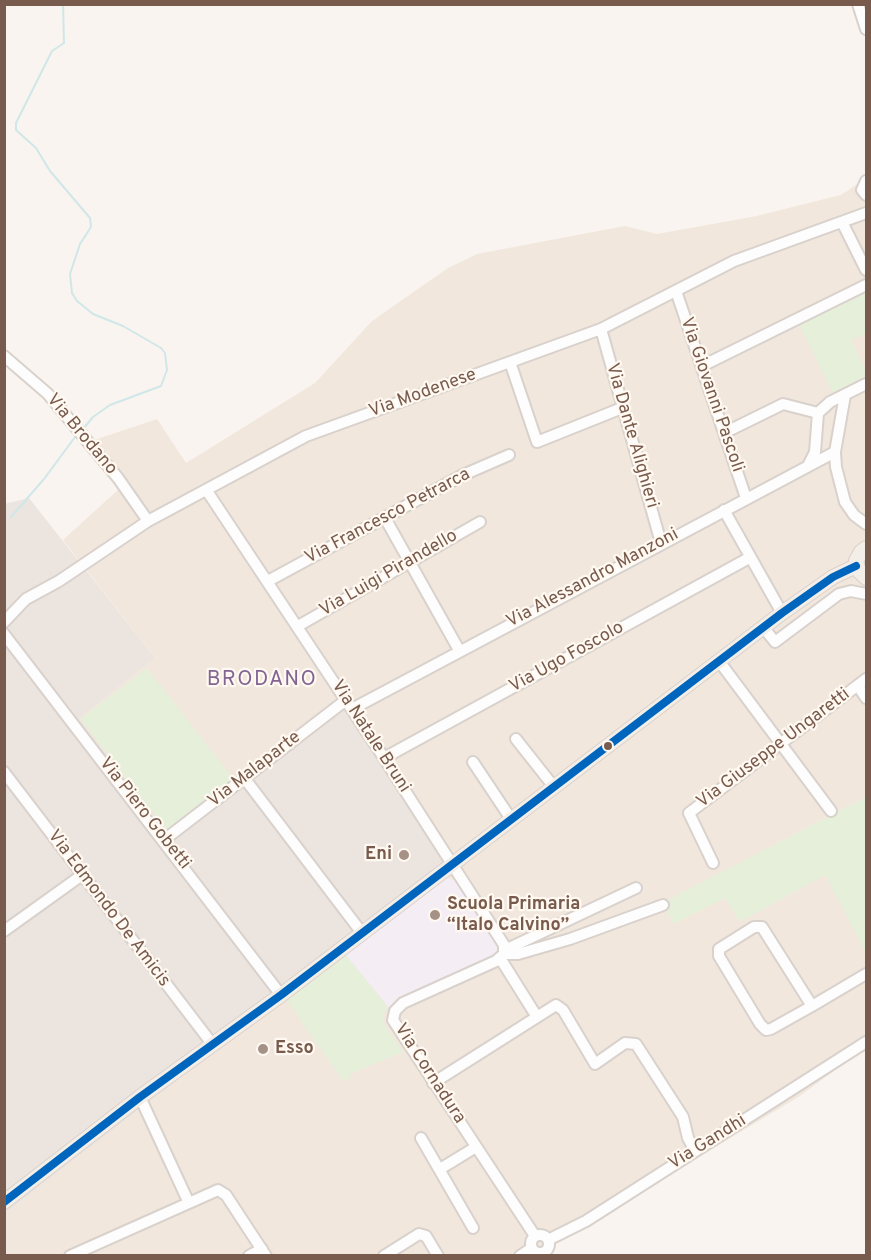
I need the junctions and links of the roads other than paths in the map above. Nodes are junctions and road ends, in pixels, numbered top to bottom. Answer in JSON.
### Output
{"nodes":[{"id":1,"x":858,"y":4,"type":"edge"},
{"id":2,"x":867,"y":29,"type":"edge"},
{"id":3,"x":867,"y":182,"type":"edge"},
{"id":4,"x":867,"y":195,"type":"edge"},
{"id":5,"x":867,"y":213,"type":"edge"},
{"id":6,"x":842,"y":222,"type":"junction"},
{"id":7,"x":867,"y":270,"type":"edge"},
{"id":8,"x":867,"y":285,"type":"edge"},
{"id":9,"x":676,"y":291,"type":"junction"},
{"id":10,"x":601,"y":329,"type":"junction"},
{"id":11,"x":4,"y":356,"type":"edge"},
{"id":12,"x":510,"y":362,"type":"junction"},
{"id":13,"x":702,"y":366,"type":"junction"},
{"id":14,"x":867,"y":384,"type":"edge"},
{"id":15,"x":845,"y":395,"type":"junction"},
{"id":16,"x":622,"y":408,"type":"junction"},
{"id":17,"x":818,"y":413,"type":"junction"},
{"id":18,"x":724,"y":432,"type":"junction"},
{"id":19,"x":835,"y":452,"type":"junction"},
{"id":20,"x":509,"y":455,"type":"dead end"},
{"id":21,"x":808,"y":466,"type":"junction"},
{"id":22,"x":207,"y":491,"type":"junction"},
{"id":23,"x":746,"y":498,"type":"junction"},
{"id":24,"x":724,"y":510,"type":"junction"},
{"id":25,"x":385,"y":518,"type":"junction"},
{"id":26,"x":148,"y":521,"type":"junction"},
{"id":27,"x":863,"y":521,"type":"edge"},
{"id":28,"x":480,"y":522,"type":"dead end"},
{"id":29,"x":661,"y":543,"type":"junction"},
{"id":30,"x":867,"y":548,"type":"edge"},
{"id":31,"x":749,"y":558,"type":"junction"},
{"id":32,"x":411,"y":563,"type":"junction"},
{"id":33,"x":856,"y":566,"type":"junction"},
{"id":34,"x":867,"y":578,"type":"edge"},
{"id":35,"x":268,"y":581,"type":"junction"},
{"id":36,"x":867,"y":594,"type":"edge"},
{"id":37,"x":782,"y":613,"type":"junction"},
{"id":38,"x":4,"y":622,"type":"edge"},
{"id":39,"x":298,"y":626,"type":"junction"},
{"id":40,"x":764,"y":628,"type":"junction"},
{"id":41,"x":4,"y":634,"type":"edge"},
{"id":42,"x":459,"y":650,"type":"junction"},
{"id":43,"x":719,"y":661,"type":"junction"},
{"id":44,"x":862,"y":682,"type":"edge"},
{"id":45,"x":867,"y":698,"type":"edge"},
{"id":46,"x":349,"y":704,"type":"junction"},
{"id":47,"x":516,"y":739,"type":"dead end"},
{"id":48,"x":783,"y":743,"type":"junction"},
{"id":49,"x":384,"y":758,"type":"junction"},
{"id":50,"x":473,"y":762,"type":"dead end"},
{"id":51,"x":4,"y":772,"type":"edge"},
{"id":52,"x":245,"y":778,"type":"junction"},
{"id":53,"x":554,"y":787,"type":"junction"},
{"id":54,"x":831,"y":811,"type":"dead end"},
{"id":55,"x":511,"y":819,"type":"junction"},
{"id":56,"x":164,"y":840,"type":"junction"},
{"id":57,"x":713,"y":863,"type":"dead end"},
{"id":58,"x":453,"y":864,"type":"junction"},
{"id":59,"x":82,"y":875,"type":"junction"},
{"id":60,"x":636,"y":888,"type":"dead end"},
{"id":61,"x":663,"y":905,"type":"dead end"},
{"id":62,"x":4,"y":932,"type":"edge"},
{"id":63,"x":362,"y":933,"type":"junction"},
{"id":64,"x":503,"y":954,"type":"junction"},
{"id":65,"x":867,"y":974,"type":"edge"},
{"id":66,"x":281,"y":995,"type":"junction"},
{"id":67,"x":812,"y":1006,"type":"junction"},
{"id":68,"x":537,"y":1017,"type":"junction"},
{"id":69,"x":867,"y":1042,"type":"edge"},
{"id":70,"x":213,"y":1045,"type":"junction"},
{"id":71,"x":432,"y":1083,"type":"junction"},
{"id":72,"x":140,"y":1097,"type":"junction"},
{"id":73,"x":421,"y":1137,"type":"dead end"},
{"id":74,"x":476,"y":1148,"type":"junction"},
{"id":75,"x":695,"y":1151,"type":"junction"},
{"id":76,"x":440,"y":1169,"type":"junction"},
{"id":77,"x":188,"y":1201,"type":"junction"},
{"id":78,"x":4,"y":1202,"type":"edge"},
{"id":79,"x":473,"y":1228,"type":"dead end"},
{"id":80,"x":535,"y":1236,"type":"junction"},
{"id":81,"x":548,"y":1240,"type":"junction"},
{"id":82,"x":532,"y":1248,"type":"junction"},
{"id":83,"x":264,"y":1252,"type":"edge"},
{"id":84,"x":544,"y":1254,"type":"edge"},
{"id":85,"x":70,"y":1256,"type":"edge"},
{"id":86,"x":249,"y":1256,"type":"edge"},
{"id":87,"x":384,"y":1256,"type":"edge"},
{"id":88,"x":438,"y":1256,"type":"edge"},
{"id":89,"x":520,"y":1256,"type":"edge"}],
"edges":[{"from":1,"to":2,"type":"street"},
{"from":3,"to":4,"type":"street"},
{"from":5,"to":6,"type":"street","name":"Via Modenese"},
{"from":6,"to":7,"type":"street"},
{"from":6,"to":9,"type":"street","name":"Via Modenese"},
{"from":8,"to":13,"type":"street"},
{"from":9,"to":10,"type":"street","name":"Via Modenese"},
{"from":9,"to":13,"type":"street","name":"Via Giovanni Pascoli"},
{"from":10,"to":12,"type":"street","name":"Via Modenese"},
{"from":10,"to":16,"type":"street","name":"Via Dante Alighieri"},
{"from":11,"to":26,"type":"street","name":"Via Brodano"},
{"from":12,"to":16,"type":"street"},
{"from":12,"to":22,"type":"street","name":"Via Modenese"},
{"from":13,"to":18,"type":"street","name":"Via Giovanni Pascoli"},
{"from":14,"to":15,"type":"street"},
{"from":15,"to":17,"type":"street"},
{"from":15,"to":19,"type":"street"},
{"from":16,"to":29,"type":"street","name":"Via Dante Alighieri"},
{"from":17,"to":18,"type":"street"},
{"from":17,"to":21,"type":"street"},
{"from":18,"to":23,"type":"street","name":"Via Giovanni Pascoli"},
{"from":19,"to":21,"type":"street","name":"Via Alessandro Manzoni"},
{"from":19,"to":27,"type":"street"},
{"from":20,"to":25,"type":"street","name":"Via Francesco Petrarca"},
{"from":21,"to":23,"type":"street","name":"Via Alessandro Manzoni"},
{"from":22,"to":26,"type":"street","name":"Via Modenese"},
{"from":22,"to":35,"type":"street","name":"Via Natale Bruni"},
{"from":23,"to":24,"type":"street","name":"Via Alessandro Manzoni"},
{"from":24,"to":29,"type":"street","name":"Via Alessandro Manzoni"},
{"from":24,"to":31,"type":"street"},
{"from":25,"to":32,"type":"street"},
{"from":25,"to":35,"type":"street","name":"Via Francesco Petrarca"},
{"from":26,"to":38,"type":"street","name":"Via Modenese"},
{"from":28,"to":32,"type":"street","name":"Via Luigi Pirandello"},
{"from":29,"to":42,"type":"street","name":"Via Alessandro Manzoni"},
{"from":30,"to":33,"type":"main road"},
{"from":31,"to":37,"type":"street"},
{"from":31,"to":49,"type":"street","name":"Via Ugo Foscolo"},
{"from":32,"to":39,"type":"street","name":"Via Luigi Pirandello"},
{"from":32,"to":42,"type":"street"},
{"from":33,"to":34,"type":"main road"},
{"from":33,"to":37,"type":"main road"},
{"from":35,"to":39,"type":"street","name":"Via Natale Bruni"},
{"from":36,"to":40,"type":"street"},
{"from":37,"to":40,"type":"main road"},
{"from":39,"to":46,"type":"street","name":"Via Natale Bruni"},
{"from":40,"to":43,"type":"main road"},
{"from":41,"to":56,"type":"street","name":"Via Piero Gobetti"},
{"from":42,"to":46,"type":"street","name":"Via Alessandro Manzoni"},
{"from":43,"to":48,"type":"street"},
{"from":43,"to":53,"type":"main road"},
{"from":44,"to":45,"type":"street","name":"Via Giuseppe Ungaretti"},
{"from":44,"to":48,"type":"street","name":"Via Giuseppe Ungaretti"},
{"from":46,"to":49,"type":"street","name":"Via Natale Bruni"},
{"from":46,"to":52,"type":"street","name":"Via Malaparte"},
{"from":47,"to":53,"type":"street"},
{"from":48,"to":54,"type":"street"},
{"from":48,"to":57,"type":"street","name":"Via Giuseppe Ungaretti"},
{"from":49,"to":58,"type":"street","name":"Via Natale Bruni"},
{"from":50,"to":55,"type":"street"},
{"from":51,"to":59,"type":"street","name":"Via Edmondo De Amicis"},
{"from":52,"to":56,"type":"street","name":"Via Malaparte"},
{"from":52,"to":63,"type":"street"},
{"from":53,"to":55,"type":"main road"},
{"from":55,"to":58,"type":"main road"},
{"from":56,"to":66,"type":"street","name":"Via Piero Gobetti"},
{"from":58,"to":63,"type":"main road"},
{"from":58,"to":64,"type":"street"},
{"from":59,"to":62,"type":"street"},
{"from":59,"to":70,"type":"street","name":"Via Edmondo De Amicis"},
{"from":60,"to":64,"type":"street"},
{"from":61,"to":64,"type":"street"},
{"from":63,"to":66,"type":"main road"},
{"from":64,"to":68,"type":"street"},
{"from":64,"to":71,"type":"street","name":"Via Cornadura"},
{"from":65,"to":67,"type":"street"},
{"from":66,"to":70,"type":"main road"},
{"from":67,"to":67,"type":"street"},
{"from":68,"to":71,"type":"street"},
{"from":68,"to":75,"type":"street"},
{"from":69,"to":75,"type":"street","name":"Via Gandhi"},
{"from":70,"to":72,"type":"main road"},
{"from":71,"to":74,"type":"street","name":"Via Cornadura"},
{"from":72,"to":77,"type":"street"},
{"from":72,"to":78,"type":"main road"},
{"from":73,"to":76,"type":"street"},
{"from":74,"to":76,"type":"street"},
{"from":74,"to":80,"type":"street","name":"Via Cornadura"},
{"from":75,"to":81,"type":"street","name":"Via Gandhi"},
{"from":76,"to":79,"type":"street"},
{"from":77,"to":83,"type":"street"},
{"from":77,"to":85,"type":"street"},
{"from":80,"to":81,"type":"street"},
{"from":80,"to":82,"type":"street"},
{"from":81,"to":84,"type":"street"},
{"from":82,"to":84,"type":"street"},
{"from":82,"to":89,"type":"street"},
{"from":83,"to":86,"type":"street"},
{"from":87,"to":88,"type":"street"}]}
